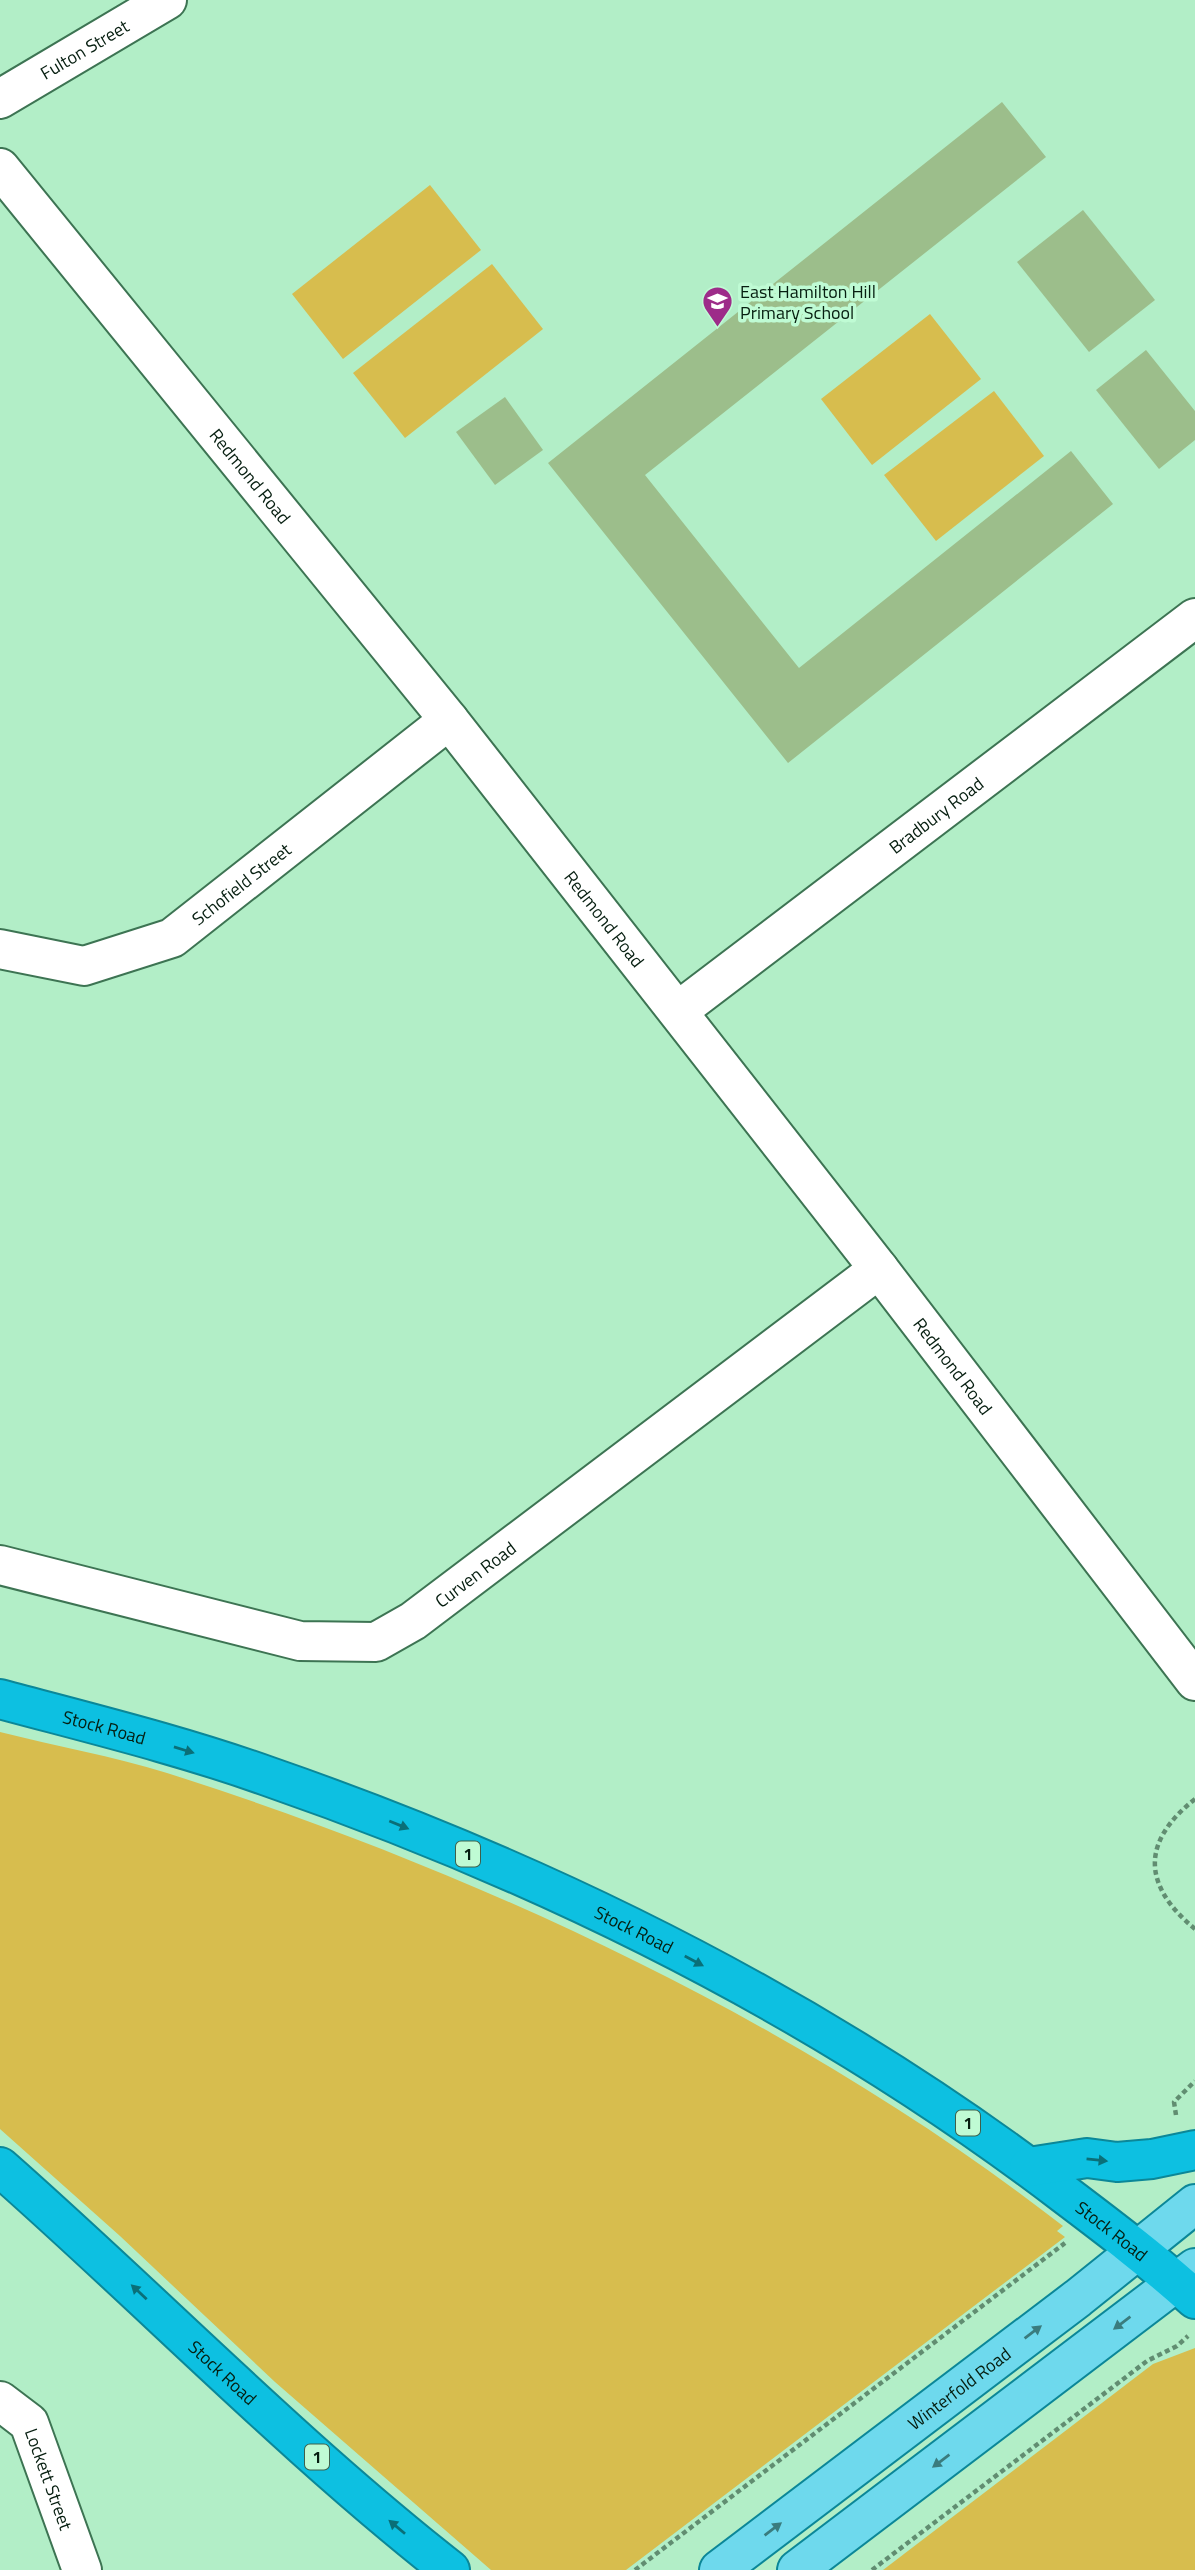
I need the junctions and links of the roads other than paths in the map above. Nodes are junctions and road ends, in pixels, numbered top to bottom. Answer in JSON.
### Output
{"nodes":[{"id":1,"x":167,"y":0,"type":"edge"},
{"id":2,"x":0,"y":99,"type":"edge"},
{"id":3,"x":0,"y":168,"type":"edge"},
{"id":4,"x":1189,"y":634,"type":"edge"},
{"id":5,"x":449,"y":720,"type":"junction"},
{"id":6,"x":0,"y":949,"type":"edge"},
{"id":7,"x":678,"y":1012,"type":"junction"},
{"id":8,"x":879,"y":1269,"type":"junction"},
{"id":9,"x":0,"y":1565,"type":"edge"},
{"id":10,"x":1195,"y":1681,"type":"edge"},
{"id":11,"x":0,"y":1699,"type":"edge"},
{"id":12,"x":1186,"y":2135,"type":"edge"},
{"id":13,"x":1029,"y":2167,"type":"junction"},
{"id":14,"x":0,"y":2168,"type":"edge"},
{"id":15,"x":1195,"y":2204,"type":"edge"},
{"id":16,"x":1137,"y":2251,"type":"junction"},
{"id":17,"x":1190,"y":2296,"type":"edge"},
{"id":18,"x":0,"y":2401,"type":"edge"},
{"id":19,"x":82,"y":2570,"type":"edge"},
{"id":20,"x":450,"y":2570,"type":"edge"},
{"id":21,"x":719,"y":2570,"type":"edge"},
{"id":22,"x":797,"y":2570,"type":"edge"}],
"edges":[{"from":1,"to":2,"type":"street","name":"Fulton Street"},
{"from":3,"to":5,"type":"street","name":"Redmond Road"},
{"from":4,"to":7,"type":"street","name":"Bradbury Road"},
{"from":5,"to":6,"type":"street","name":"Schofield Street"},
{"from":5,"to":7,"type":"street","name":"Redmond Road"},
{"from":7,"to":8,"type":"street","name":"Redmond Road"},
{"from":8,"to":9,"type":"street","name":"Curven Road"},
{"from":8,"to":10,"type":"street","name":"Redmond Road"},
{"from":11,"to":13,"type":"highway","name":"Stock Road","number":"1","one_way":true},
{"from":13,"to":12,"type":"highway","one_way":true},
{"from":13,"to":16,"type":"highway","name":"Stock Road","number":"1"},
{"from":20,"to":14,"type":"highway","name":"Stock Road","number":"1","one_way":true},
{"from":15,"to":16,"type":"main road","name":"Winterfold Road"},
{"from":16,"to":17,"type":"highway","name":"Stock Road","number":"1"},
{"from":21,"to":16,"type":"main road","name":"Winterfold Road","one_way":true},
{"from":17,"to":22,"type":"main road","one_way":true},
{"from":18,"to":19,"type":"street","name":"Lockett Street"}]}
